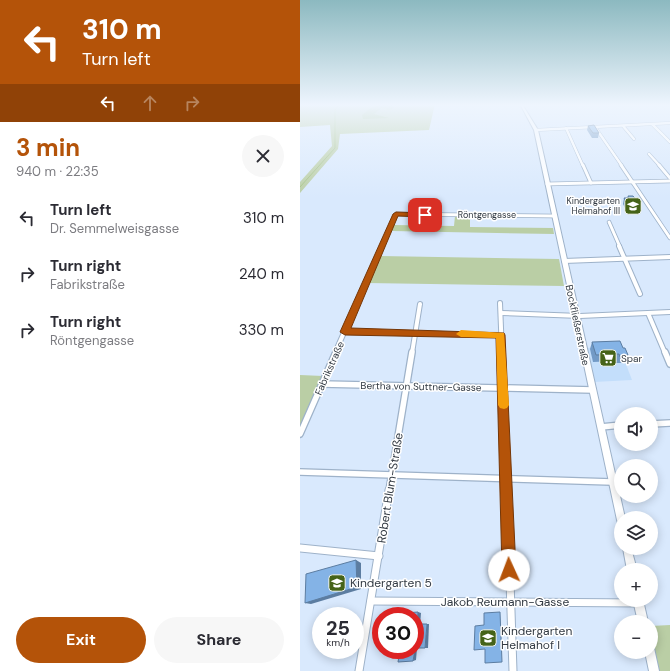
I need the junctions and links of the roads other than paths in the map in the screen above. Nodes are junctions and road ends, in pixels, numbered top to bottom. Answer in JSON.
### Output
{"nodes":[{"id":1,"x":537,"y":135,"type":"edge"},
{"id":2,"x":569,"y":135,"type":"edge"},
{"id":3,"x":601,"y":135,"type":"edge"},
{"id":4,"x":631,"y":135,"type":"edge"},
{"id":5,"x":634,"y":139,"type":"dead end"},
{"id":6,"x":649,"y":154,"type":"dead end"},
{"id":7,"x":670,"y":180,"type":"edge"},
{"id":8,"x":633,"y":182,"type":"junction"},
{"id":9,"x":591,"y":183,"type":"junction"},
{"id":10,"x":547,"y":184,"type":"junction"},
{"id":11,"x":396,"y":214,"type":"joint"},
{"id":12,"x":554,"y":216,"type":"junction"},
{"id":13,"x":609,"y":222,"type":"dead end"},
{"id":14,"x":670,"y":238,"type":"edge"},
{"id":15,"x":670,"y":257,"type":"edge"},
{"id":16,"x":623,"y":259,"type":"junction"},
{"id":17,"x":564,"y":261,"type":"junction"},
{"id":18,"x":640,"y":294,"type":"dead end"},
{"id":19,"x":500,"y":303,"type":"dead end"},
{"id":20,"x":420,"y":304,"type":"dead end"},
{"id":21,"x":670,"y":312,"type":"edge"},
{"id":22,"x":501,"y":313,"type":"junction"},
{"id":23,"x":648,"y":314,"type":"junction"},
{"id":24,"x":576,"y":315,"type":"junction"},
{"id":25,"x":345,"y":332,"type":"junction"},
{"id":26,"x":416,"y":333,"type":"junction"},
{"id":27,"x":500,"y":335,"type":"junction"},
{"id":28,"x":670,"y":364,"type":"edge"},
{"id":29,"x":322,"y":384,"type":"junction"},
{"id":30,"x":407,"y":386,"type":"junction"},
{"id":31,"x":503,"y":388,"type":"junction"},
{"id":32,"x":593,"y":390,"type":"junction"},
{"id":33,"x":670,"y":423,"type":"edge"},
{"id":34,"x":658,"y":424,"type":"edge"},
{"id":35,"x":614,"y":426,"type":"edge"},
{"id":36,"x":601,"y":427,"type":"junction"},
{"id":37,"x":300,"y":434,"type":"edge"},
{"id":38,"x":300,"y":472,"type":"edge"},
{"id":39,"x":392,"y":475,"type":"junction"},
{"id":40,"x":506,"y":478,"type":"junction"},
{"id":41,"x":612,"y":482,"type":"junction"},
{"id":42,"x":619,"y":511,"type":"edge"},
{"id":43,"x":300,"y":548,"type":"edge"},
{"id":44,"x":379,"y":556,"type":"junction"},
{"id":45,"x":371,"y":601,"type":"junction"},
{"id":46,"x":510,"y":602,"type":"junction"},
{"id":47,"x":614,"y":602,"type":"edge"},
{"id":48,"x":651,"y":659,"type":"edge"},
{"id":49,"x":359,"y":671,"type":"edge"},
{"id":50,"x":513,"y":671,"type":"edge"},
{"id":51,"x":654,"y":671,"type":"edge"}],
"edges":[{"from":1,"to":10,"type":"main road","name":"Bockfließerstraße"},
{"from":2,"to":9,"type":"street"},
{"from":3,"to":8,"type":"street"},
{"from":4,"to":5,"type":"street"},
{"from":6,"to":7,"type":"street"},
{"from":7,"to":8,"type":"street"},
{"from":8,"to":9,"type":"street"},
{"from":8,"to":14,"type":"street"},
{"from":9,"to":10,"type":"street"},
{"from":10,"to":12,"type":"main road","name":"Bockfließerstraße"},
{"from":11,"to":12,"type":"street","name":"Röntgengasse"},
{"from":11,"to":25,"type":"street","name":"Fabrikstraße"},
{"from":12,"to":17,"type":"main road","name":"Bockfließerstraße"},
{"from":13,"to":16,"type":"street"},
{"from":15,"to":16,"type":"street"},
{"from":16,"to":17,"type":"street"},
{"from":16,"to":18,"type":"street"},
{"from":17,"to":24,"type":"main road","name":"Bockfließerstraße"},
{"from":19,"to":22,"type":"street"},
{"from":20,"to":26,"type":"street","name":"Robert Blum-Straße"},
{"from":21,"to":23,"type":"street"},
{"from":22,"to":24,"type":"street"},
{"from":22,"to":27,"type":"street"},
{"from":23,"to":24,"type":"street"},
{"from":23,"to":28,"type":"street"},
{"from":24,"to":32,"type":"main road","name":"Bockfließerstraße"},
{"from":25,"to":26,"type":"street"},
{"from":25,"to":29,"type":"street","name":"Fabrikstraße"},
{"from":26,"to":27,"type":"street"},
{"from":26,"to":30,"type":"street","name":"Robert Blum-Straße"},
{"from":27,"to":31,"type":"street"},
{"from":29,"to":30,"type":"street","name":"Bertha von Suttner-Gasse"},
{"from":29,"to":37,"type":"street","name":"Fabrikstraße"},
{"from":30,"to":31,"type":"street","name":"Bertha von Suttner-Gasse"},
{"from":30,"to":39,"type":"street","name":"Robert Blum-Straße"},
{"from":31,"to":32,"type":"street","name":"Bertha von Suttner-Gasse"},
{"from":31,"to":40,"type":"street"},
{"from":32,"to":36,"type":"main road","name":"Bockfließerstraße"},
{"from":33,"to":34,"type":"street"},
{"from":35,"to":36,"type":"street"},
{"from":36,"to":41,"type":"main road","name":"Bockfließerstraße"},
{"from":38,"to":39,"type":"street"},
{"from":39,"to":40,"type":"street"},
{"from":39,"to":44,"type":"street","name":"Robert Blum-Straße"},
{"from":40,"to":41,"type":"street"},
{"from":40,"to":46,"type":"street"},
{"from":41,"to":42,"type":"main road","name":"Bockfließerstraße"},
{"from":43,"to":44,"type":"street"},
{"from":44,"to":45,"type":"street","name":"Robert Blum-Straße"},
{"from":45,"to":46,"type":"street","name":"Jakob Reumann-Gasse"},
{"from":45,"to":49,"type":"street","name":"Robert Blum-Straße"},
{"from":46,"to":47,"type":"street","name":"Jakob Reumann-Gasse"},
{"from":46,"to":50,"type":"street"},
{"from":48,"to":51,"type":"main road"}]}
